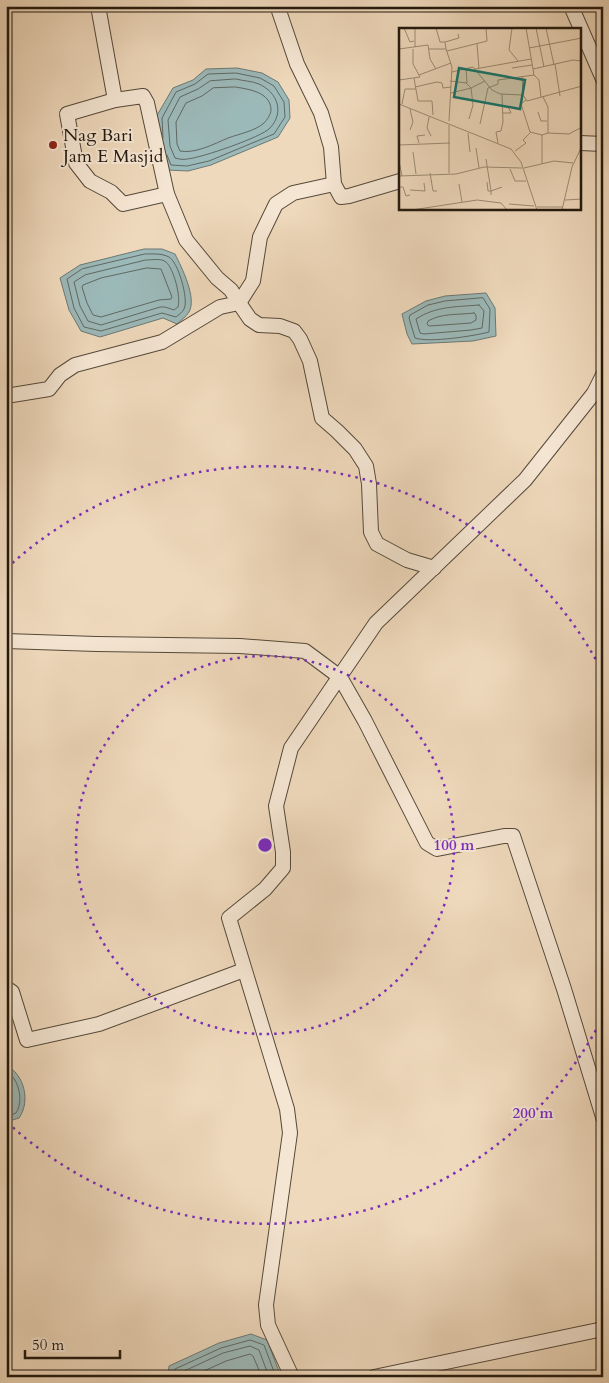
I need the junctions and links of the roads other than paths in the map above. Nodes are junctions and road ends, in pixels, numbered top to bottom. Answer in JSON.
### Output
{"nodes":[{"id":1,"x":98,"y":6,"type":"edge"},
{"id":2,"x":281,"y":6,"type":"edge"},
{"id":3,"x":571,"y":6,"type":"edge"},
{"id":4,"x":581,"y":28,"type":"edge"},
{"id":5,"x":582,"y":31,"type":"edge"},
{"id":6,"x":603,"y":79,"type":"edge"},
{"id":7,"x":115,"y":100,"type":"junction"},
{"id":8,"x":582,"y":143,"type":"edge"},
{"id":9,"x":603,"y":144,"type":"edge"},
{"id":10,"x":399,"y":181,"type":"edge"},
{"id":11,"x":334,"y":184,"type":"junction"},
{"id":12,"x":167,"y":194,"type":"junction"},
{"id":13,"x":239,"y":303,"type":"junction"},
{"id":14,"x":603,"y":375,"type":"edge"},
{"id":15,"x":6,"y":396,"type":"edge"},
{"id":16,"x":434,"y":568,"type":"junction"},
{"id":17,"x":6,"y":641,"type":"edge"},
{"id":18,"x":340,"y":677,"type":"junction"},
{"id":19,"x":244,"y":970,"type":"junction"},
{"id":20,"x":6,"y":988,"type":"edge"},
{"id":21,"x":603,"y":1117,"type":"edge"},
{"id":22,"x":603,"y":1329,"type":"edge"},
{"id":23,"x":292,"y":1377,"type":"edge"},
{"id":24,"x":374,"y":1377,"type":"edge"}],
"edges":[{"from":1,"to":7,"type":"street"},
{"from":2,"to":11,"type":"street"},
{"from":3,"to":4,"type":"street"},
{"from":5,"to":6,"type":"street"},
{"from":7,"to":12,"type":"street"},
{"from":7,"to":12,"type":"street"},
{"from":8,"to":9,"type":"street"},
{"from":10,"to":11,"type":"street"},
{"from":11,"to":13,"type":"street"},
{"from":12,"to":13,"type":"street"},
{"from":13,"to":15,"type":"street"},
{"from":13,"to":16,"type":"street"},
{"from":14,"to":16,"type":"street"},
{"from":16,"to":18,"type":"street"},
{"from":17,"to":18,"type":"street"},
{"from":18,"to":19,"type":"street"},
{"from":18,"to":21,"type":"street"},
{"from":19,"to":20,"type":"street"},
{"from":19,"to":23,"type":"street"},
{"from":22,"to":24,"type":"street"}]}
